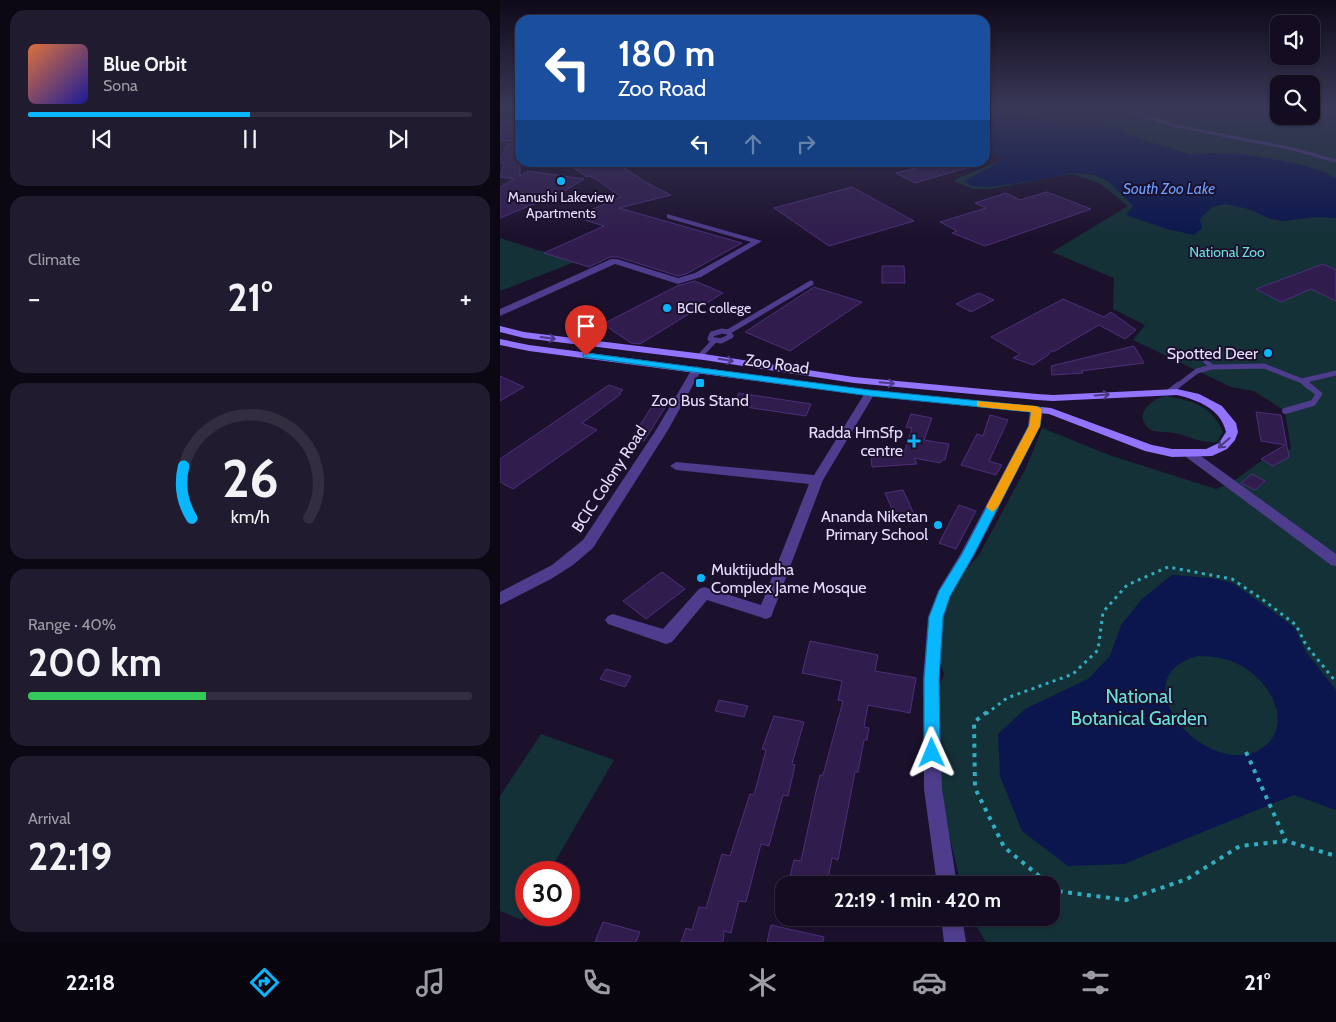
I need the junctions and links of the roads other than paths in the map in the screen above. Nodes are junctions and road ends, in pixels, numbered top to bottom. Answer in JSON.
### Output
{"nodes":[{"id":1,"x":1293,"y":150,"type":"edge"},
{"id":2,"x":1336,"y":161,"type":"edge"},
{"id":3,"x":670,"y":216,"type":"dead end"},
{"id":4,"x":811,"y":283,"type":"dead end"},
{"id":5,"x":500,"y":313,"type":"edge"},
{"id":6,"x":500,"y":329,"type":"edge"},
{"id":7,"x":728,"y":332,"type":"junction"},
{"id":8,"x":714,"y":341,"type":"junction"},
{"id":9,"x":500,"y":342,"type":"edge"},
{"id":10,"x":1197,"y":353,"type":"dead end"},
{"id":11,"x":700,"y":361,"type":"junction"},
{"id":12,"x":1212,"y":367,"type":"junction"},
{"id":13,"x":1336,"y":372,"type":"edge"},
{"id":14,"x":1302,"y":381,"type":"junction"},
{"id":15,"x":1169,"y":392,"type":"junction"},
{"id":16,"x":870,"y":393,"type":"junction"},
{"id":17,"x":1053,"y":398,"type":"junction"},
{"id":18,"x":1044,"y":410,"type":"junction"},
{"id":19,"x":1285,"y":411,"type":"dead end"},
{"id":20,"x":1190,"y":454,"type":"junction"},
{"id":21,"x":676,"y":466,"type":"dead end"},
{"id":22,"x":817,"y":480,"type":"junction"},
{"id":23,"x":1336,"y":560,"type":"edge"},
{"id":24,"x":555,"y":571,"type":"junction"},
{"id":25,"x":500,"y":599,"type":"edge"},
{"id":26,"x":500,"y":606,"type":"edge"},
{"id":27,"x":612,"y":620,"type":"dead end"},
{"id":28,"x":946,"y":876,"type":"edge"},
{"id":29,"x":953,"y":926,"type":"edge"},
{"id":30,"x":956,"y":942,"type":"edge"}],
"edges":[{"from":1,"to":2,"type":"lane"},
{"from":3,"to":5,"type":"street"},
{"from":4,"to":7,"type":"lane"},
{"from":6,"to":11,"type":"main road","name":"Zoo Road","one_way":true},
{"from":7,"to":8,"type":"lane"},
{"from":7,"to":8,"type":"lane"},
{"from":8,"to":11,"type":"lane"},
{"from":9,"to":11,"type":"main road","name":"Zoo Road"},
{"from":10,"to":12,"type":"lane"},
{"from":11,"to":16,"type":"main road","name":"Zoo Road"},
{"from":11,"to":17,"type":"main road","name":"Zoo Road","one_way":true},
{"from":11,"to":24,"type":"street","name":"BCIC Colony Road"},
{"from":12,"to":14,"type":"lane"},
{"from":12,"to":15,"type":"lane"},
{"from":13,"to":14,"type":"lane"},
{"from":14,"to":19,"type":"lane"},
{"from":17,"to":15,"type":"main road","name":"Zoo Road","one_way":true},
{"from":15,"to":20,"type":"main road","name":"Zoo Road","one_way":true},
{"from":16,"to":18,"type":"main road","name":"Zoo Road"},
{"from":16,"to":22,"type":"street"},
{"from":17,"to":18,"type":"main road"},
{"from":18,"to":20,"type":"main road","name":"Zoo Road"},
{"from":18,"to":28,"type":"street"},
{"from":20,"to":23,"type":"street"},
{"from":21,"to":22,"type":"street"},
{"from":22,"to":27,"type":"street"},
{"from":24,"to":25,"type":"street","name":"BCIC Colony Road"},
{"from":24,"to":26,"type":"street"},
{"from":29,"to":30,"type":"street"}]}
